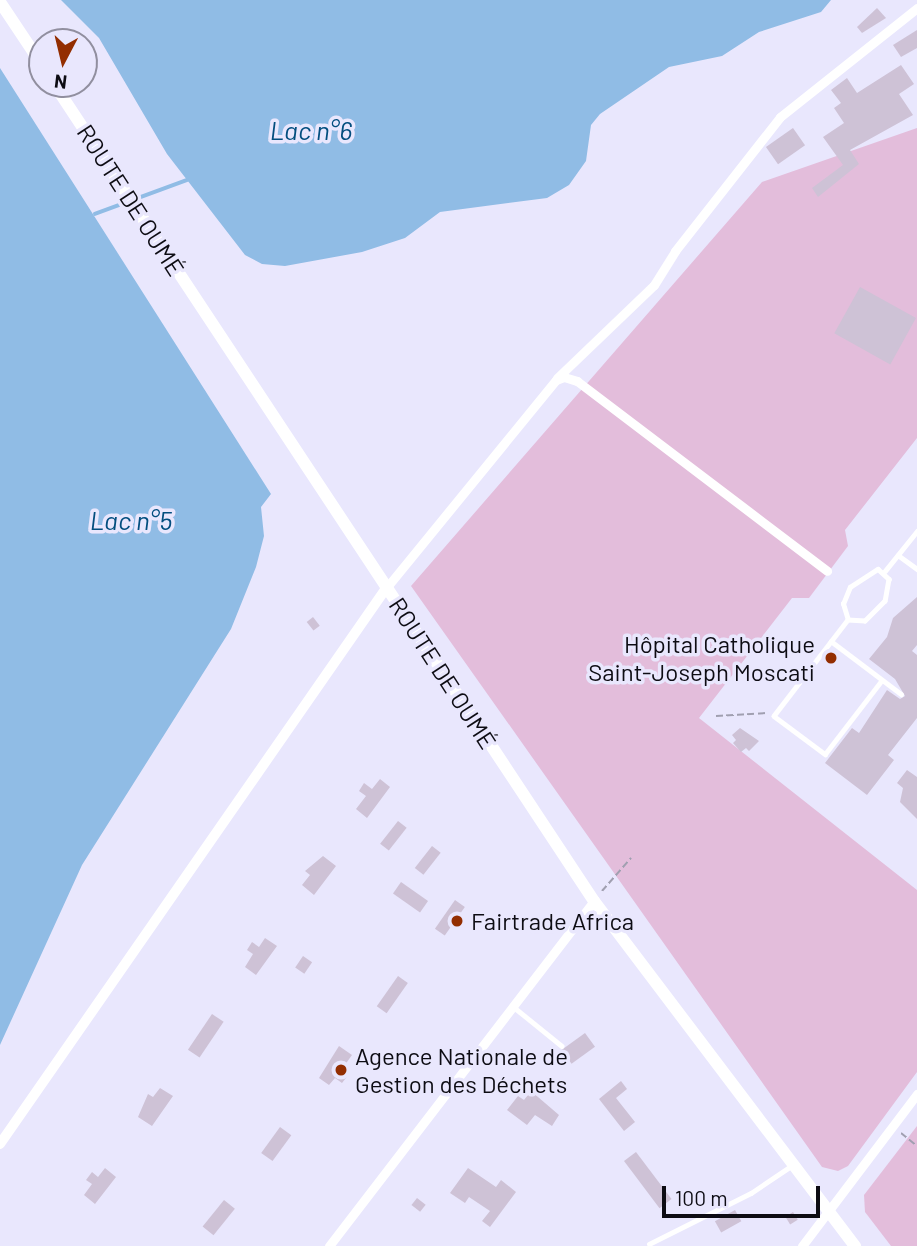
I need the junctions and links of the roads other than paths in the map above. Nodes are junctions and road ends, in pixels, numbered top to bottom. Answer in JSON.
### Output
{"nodes":[{"id":1,"x":0,"y":2,"type":"edge"},
{"id":2,"x":917,"y":8,"type":"edge"},
{"id":3,"x":28,"y":44,"type":"edge"},
{"id":4,"x":63,"y":98,"type":"edge"},
{"id":5,"x":556,"y":380,"type":"junction"},
{"id":6,"x":917,"y":531,"type":"edge"},
{"id":7,"x":898,"y":555,"type":"junction"},
{"id":8,"x":917,"y":569,"type":"edge"},
{"id":9,"x":827,"y":571,"type":"dead end"},
{"id":10,"x":885,"y":571,"type":"junction"},
{"id":11,"x":387,"y":587,"type":"junction"},
{"id":12,"x":848,"y":620,"type":"junction"},
{"id":13,"x":831,"y":641,"type":"junction"},
{"id":14,"x":882,"y":680,"type":"junction"},
{"id":15,"x":901,"y":694,"type":"dead end"},
{"id":16,"x":594,"y":901,"type":"junction"},
{"id":17,"x":515,"y":1008,"type":"junction"},
{"id":18,"x":562,"y":1045,"type":"dead end"},
{"id":19,"x":917,"y":1094,"type":"edge"},
{"id":20,"x":0,"y":1144,"type":"edge"},
{"id":21,"x":792,"y":1166,"type":"junction"},
{"id":22,"x":828,"y":1213,"type":"junction"},
{"id":23,"x":649,"y":1244,"type":"dead end"},
{"id":24,"x":329,"y":1246,"type":"edge"},
{"id":25,"x":802,"y":1246,"type":"edge"},
{"id":26,"x":855,"y":1246,"type":"edge"}],
"edges":[{"from":1,"to":3,"type":"main road"},
{"from":2,"to":5,"type":"street"},
{"from":4,"to":11,"type":"main road","name":"ROUTE DE OUMÉ"},
{"from":5,"to":9,"type":"street"},
{"from":5,"to":11,"type":"street"},
{"from":6,"to":7,"type":"lane"},
{"from":7,"to":8,"type":"lane"},
{"from":7,"to":10,"type":"lane"},
{"from":10,"to":12,"type":"lane"},
{"from":10,"to":12,"type":"lane"},
{"from":11,"to":16,"type":"main road","name":"ROUTE DE OUMÉ"},
{"from":11,"to":20,"type":"street"},
{"from":12,"to":13,"type":"lane"},
{"from":13,"to":14,"type":"lane"},
{"from":13,"to":14,"type":"lane"},
{"from":14,"to":15,"type":"lane"},
{"from":16,"to":17,"type":"street"},
{"from":16,"to":21,"type":"main road","name":"ROUTE DE OUMÉ"},
{"from":17,"to":18,"type":"lane"},
{"from":17,"to":24,"type":"street"},
{"from":19,"to":22,"type":"street"},
{"from":21,"to":22,"type":"main road","name":"ROUTE DE OUMÉ"},
{"from":21,"to":23,"type":"lane"},
{"from":22,"to":25,"type":"street"},
{"from":22,"to":26,"type":"main road","name":"ROUTE DE OUMÉ"}]}
